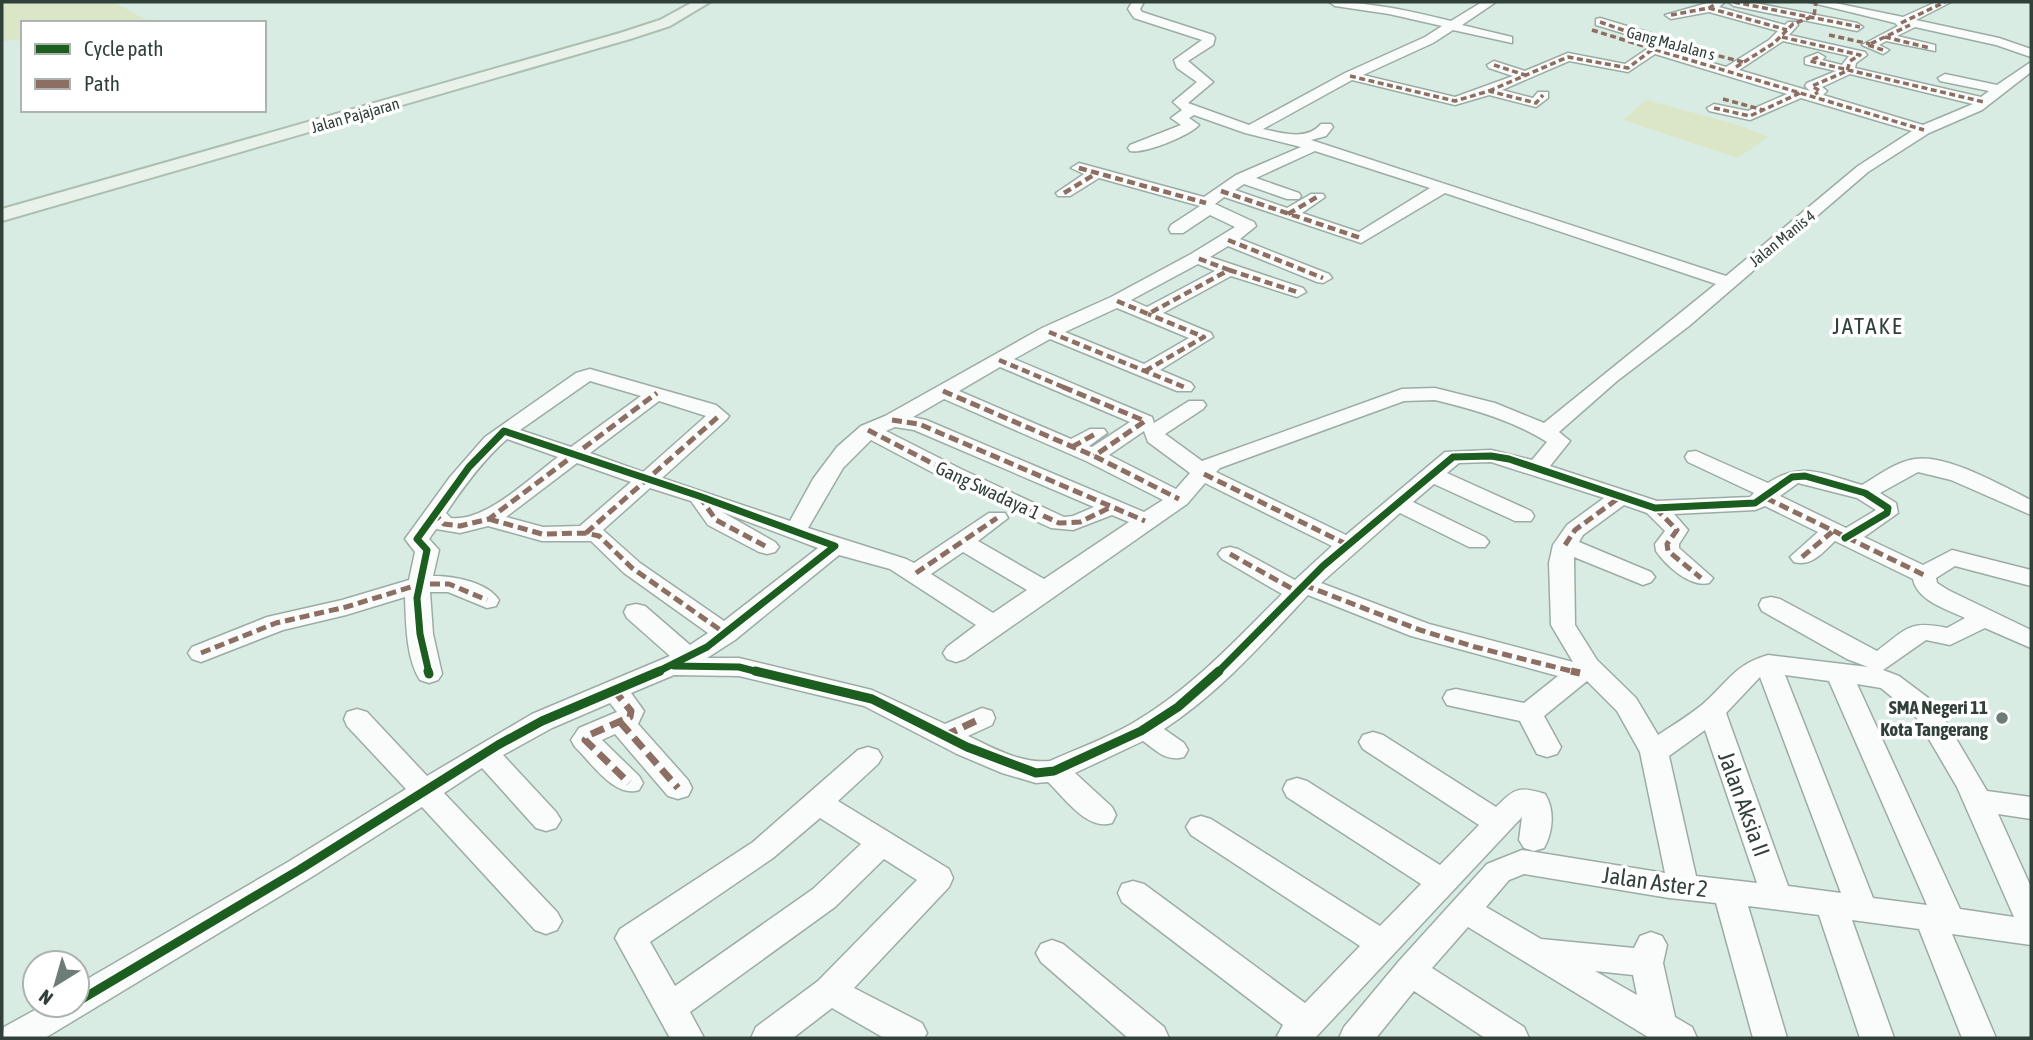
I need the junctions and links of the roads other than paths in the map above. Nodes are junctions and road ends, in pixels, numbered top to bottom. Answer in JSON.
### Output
{"nodes":[{"id":1,"x":703,"y":2,"type":"edge"},
{"id":2,"x":1138,"y":2,"type":"edge"},
{"id":3,"x":1335,"y":2,"type":"edge"},
{"id":4,"x":1490,"y":2,"type":"edge"},
{"id":5,"x":1734,"y":2,"type":"edge"},
{"id":6,"x":1820,"y":2,"type":"edge"},
{"id":7,"x":1945,"y":2,"type":"edge"},
{"id":8,"x":1351,"y":3,"type":"edge"},
{"id":9,"x":1756,"y":4,"type":"edge"},
{"id":10,"x":1714,"y":5,"type":"edge"},
{"id":11,"x":1671,"y":15,"type":"dead end"},
{"id":12,"x":1807,"y":19,"type":"junction"},
{"id":13,"x":1905,"y":24,"type":"junction"},
{"id":14,"x":1452,"y":25,"type":"junction"},
{"id":15,"x":1860,"y":27,"type":"dead end"},
{"id":16,"x":1785,"y":34,"type":"junction"},
{"id":17,"x":1829,"y":34,"type":"dead end"},
{"id":18,"x":1508,"y":40,"type":"dead end"},
{"id":19,"x":1879,"y":44,"type":"junction"},
{"id":20,"x":1930,"y":48,"type":"dead end"},
{"id":21,"x":1653,"y":49,"type":"junction"},
{"id":22,"x":2031,"y":53,"type":"edge"},
{"id":23,"x":1818,"y":57,"type":"dead end"},
{"id":24,"x":1743,"y":62,"type":"junction"},
{"id":25,"x":1494,"y":65,"type":"dead end"},
{"id":26,"x":2031,"y":66,"type":"edge"},
{"id":27,"x":1730,"y":70,"type":"junction"},
{"id":28,"x":1847,"y":71,"type":"junction"},
{"id":29,"x":1350,"y":76,"type":"junction"},
{"id":30,"x":1528,"y":76,"type":"junction"},
{"id":31,"x":1945,"y":78,"type":"dead end"},
{"id":32,"x":1489,"y":91,"type":"junction"},
{"id":33,"x":1991,"y":91,"type":"junction"},
{"id":34,"x":1807,"y":94,"type":"junction"},
{"id":35,"x":1543,"y":95,"type":"dead end"},
{"id":36,"x":1718,"y":104,"type":"dead end"},
{"id":37,"x":1194,"y":110,"type":"junction"},
{"id":38,"x":1326,"y":127,"type":"dead end"},
{"id":39,"x":1250,"y":130,"type":"junction"},
{"id":40,"x":1924,"y":130,"type":"junction"},
{"id":41,"x":1306,"y":143,"type":"junction"},
{"id":42,"x":1135,"y":148,"type":"dead end"},
{"id":43,"x":1079,"y":167,"type":"dead end"},
{"id":44,"x":1097,"y":173,"type":"junction"},
{"id":45,"x":1242,"y":178,"type":"junction"},
{"id":46,"x":1443,"y":187,"type":"junction"},
{"id":47,"x":1221,"y":191,"type":"junction"},
{"id":48,"x":1063,"y":192,"type":"dead end"},
{"id":49,"x":1293,"y":196,"type":"dead end"},
{"id":50,"x":1317,"y":197,"type":"dead end"},
{"id":51,"x":1207,"y":206,"type":"junction"},
{"id":52,"x":1288,"y":214,"type":"junction"},
{"id":53,"x":2,"y":215,"type":"edge"},
{"id":54,"x":1177,"y":229,"type":"dead end"},
{"id":55,"x":1228,"y":240,"type":"junction"},
{"id":56,"x":1197,"y":258,"type":"junction"},
{"id":57,"x":1229,"y":270,"type":"junction"},
{"id":58,"x":1323,"y":278,"type":"dead end"},
{"id":59,"x":1728,"y":282,"type":"junction"},
{"id":60,"x":1297,"y":292,"type":"dead end"},
{"id":61,"x":1117,"y":302,"type":"junction"},
{"id":62,"x":1149,"y":314,"type":"junction"},
{"id":63,"x":1049,"y":332,"type":"junction"},
{"id":64,"x":999,"y":360,"type":"junction"},
{"id":65,"x":1145,"y":371,"type":"junction"},
{"id":66,"x":943,"y":391,"type":"junction"},
{"id":67,"x":657,"y":393,"type":"junction"},
{"id":68,"x":1190,"y":396,"type":"joint"},
{"id":69,"x":892,"y":420,"type":"junction"},
{"id":70,"x":867,"y":430,"type":"junction"},
{"id":71,"x":504,"y":431,"type":"junction"},
{"id":72,"x":1547,"y":431,"type":"junction"},
{"id":73,"x":1097,"y":433,"type":"dead end"},
{"id":74,"x":1072,"y":447,"type":"junction"},
{"id":75,"x":576,"y":454,"type":"junction"},
{"id":76,"x":1094,"y":457,"type":"junction"},
{"id":77,"x":1696,"y":457,"type":"dead end"},
{"id":78,"x":1535,"y":470,"type":"junction"},
{"id":79,"x":1433,"y":475,"type":"junction"},
{"id":80,"x":1211,"y":477,"type":"junction"},
{"id":81,"x":646,"y":480,"type":"junction"},
{"id":82,"x":1865,"y":493,"type":"junction"},
{"id":83,"x":1769,"y":495,"type":"junction"},
{"id":84,"x":699,"y":496,"type":"junction"},
{"id":85,"x":1620,"y":497,"type":"junction"},
{"id":86,"x":1179,"y":499,"type":"junction"},
{"id":87,"x":1398,"y":504,"type":"junction"},
{"id":88,"x":1111,"y":507,"type":"junction"},
{"id":89,"x":1655,"y":508,"type":"junction"},
{"id":90,"x":2031,"y":508,"type":"edge"},
{"id":91,"x":436,"y":514,"type":"junction"},
{"id":92,"x":1523,"y":516,"type":"dead end"},
{"id":93,"x":997,"y":518,"type":"dead end"},
{"id":94,"x":489,"y":519,"type":"junction"},
{"id":95,"x":1145,"y":521,"type":"junction"},
{"id":96,"x":796,"y":530,"type":"junction"},
{"id":97,"x":586,"y":533,"type":"junction"},
{"id":98,"x":1839,"y":535,"type":"junction"},
{"id":99,"x":961,"y":541,"type":"junction"},
{"id":100,"x":1477,"y":542,"type":"dead end"},
{"id":101,"x":1348,"y":545,"type":"junction"},
{"id":102,"x":1565,"y":545,"type":"junction"},
{"id":103,"x":835,"y":546,"type":"junction"},
{"id":104,"x":767,"y":547,"type":"dead end"},
{"id":105,"x":1230,"y":554,"type":"dead end"},
{"id":106,"x":1802,"y":557,"type":"dead end"},
{"id":107,"x":916,"y":573,"type":"junction"},
{"id":108,"x":1924,"y":575,"type":"junction"},
{"id":109,"x":1643,"y":578,"type":"dead end"},
{"id":110,"x":1700,"y":578,"type":"dead end"},
{"id":111,"x":2031,"y":578,"type":"edge"},
{"id":112,"x":421,"y":584,"type":"junction"},
{"id":113,"x":1301,"y":588,"type":"junction"},
{"id":114,"x":1044,"y":590,"type":"junction"},
{"id":115,"x":486,"y":600,"type":"dead end"},
{"id":116,"x":1771,"y":605,"type":"dead end"},
{"id":117,"x":636,"y":612,"type":"dead end"},
{"id":118,"x":1984,"y":618,"type":"junction"},
{"id":119,"x":993,"y":625,"type":"junction"},
{"id":120,"x":726,"y":634,"type":"junction"},
{"id":121,"x":2031,"y":640,"type":"edge"},
{"id":122,"x":201,"y":653,"type":"dead end"},
{"id":123,"x":956,"y":653,"type":"dead end"},
{"id":124,"x":679,"y":661,"type":"junction"},
{"id":125,"x":1768,"y":664,"type":"junction"},
{"id":126,"x":1584,"y":669,"type":"junction"},
{"id":127,"x":429,"y":674,"type":"dead end"},
{"id":128,"x":1841,"y":677,"type":"junction"},
{"id":129,"x":613,"y":689,"type":"junction"},
{"id":130,"x":1456,"y":698,"type":"dead end"},
{"id":131,"x":1712,"y":712,"type":"junction"},
{"id":132,"x":1529,"y":715,"type":"junction"},
{"id":133,"x":982,"y":718,"type":"dead end"},
{"id":134,"x":357,"y":719,"type":"dead end"},
{"id":135,"x":620,"y":722,"type":"junction"},
{"id":136,"x":1144,"y":729,"type":"junction"},
{"id":137,"x":944,"y":736,"type":"junction"},
{"id":138,"x":1373,"y":743,"type":"dead end"},
{"id":139,"x":1547,"y":747,"type":"dead end"},
{"id":140,"x":1174,"y":750,"type":"dead end"},
{"id":141,"x":1654,"y":752,"type":"junction"},
{"id":142,"x":485,"y":753,"type":"junction"},
{"id":143,"x":868,"y":757,"type":"dead end"},
{"id":144,"x":1054,"y":771,"type":"junction"},
{"id":145,"x":629,"y":783,"type":"dead end"},
{"id":146,"x":678,"y":788,"type":"dead end"},
{"id":147,"x":1297,"y":789,"type":"dead end"},
{"id":148,"x":424,"y":791,"type":"junction"},
{"id":149,"x":1976,"y":800,"type":"junction"},
{"id":150,"x":818,"y":803,"type":"junction"},
{"id":151,"x":2031,"y":808,"type":"edge"},
{"id":152,"x":1102,"y":815,"type":"dead end"},
{"id":153,"x":546,"y":820,"type":"dead end"},
{"id":154,"x":1500,"y":824,"type":"junction"},
{"id":155,"x":1201,"y":827,"type":"dead end"},
{"id":156,"x":1534,"y":840,"type":"dead end"},
{"id":157,"x":880,"y":844,"type":"junction"},
{"id":158,"x":1442,"y":882,"type":"junction"},
{"id":159,"x":1683,"y":888,"type":"junction"},
{"id":160,"x":1728,"y":892,"type":"junction"},
{"id":161,"x":1133,"y":893,"type":"dead end"},
{"id":162,"x":1777,"y":897,"type":"junction"},
{"id":163,"x":1846,"y":907,"type":"junction"},
{"id":164,"x":1465,"y":910,"type":"junction"},
{"id":165,"x":1940,"y":919,"type":"junction"},
{"id":166,"x":2031,"y":920,"type":"edge"},
{"id":167,"x":546,"y":921,"type":"dead end"},
{"id":168,"x":2031,"y":932,"type":"edge"},
{"id":169,"x":1382,"y":944,"type":"junction"},
{"id":170,"x":1534,"y":951,"type":"junction"},
{"id":171,"x":1052,"y":953,"type":"dead end"},
{"id":172,"x":1410,"y":971,"type":"junction"},
{"id":173,"x":830,"y":991,"type":"junction"},
{"id":174,"x":91,"y":994,"type":"edge"},
{"id":175,"x":670,"y":1008,"type":"junction"},
{"id":176,"x":49,"y":1019,"type":"edge"},
{"id":177,"x":1300,"y":1031,"type":"edge"},
{"id":178,"x":1670,"y":1032,"type":"edge"},
{"id":179,"x":16,"y":1038,"type":"edge"},
{"id":180,"x":687,"y":1038,"type":"edge"},
{"id":181,"x":768,"y":1038,"type":"edge"},
{"id":182,"x":901,"y":1038,"type":"edge"},
{"id":183,"x":1152,"y":1038,"type":"edge"},
{"id":184,"x":1356,"y":1038,"type":"edge"},
{"id":185,"x":1512,"y":1038,"type":"edge"},
{"id":186,"x":1770,"y":1038,"type":"edge"},
{"id":187,"x":1877,"y":1038,"type":"edge"},
{"id":188,"x":1979,"y":1038,"type":"edge"}],
"edges":[{"from":1,"to":53,"type":"main road","name":"Jalan Pajajaran"},
{"from":2,"to":37,"type":"street"},
{"from":3,"to":8,"type":"street"},
{"from":4,"to":14,"type":"street"},
{"from":5,"to":9,"type":"street"},
{"from":6,"to":12,"type":"street"},
{"from":6,"to":13,"type":"street"},
{"from":7,"to":13,"type":"street"},
{"from":8,"to":14,"type":"street"},
{"from":9,"to":12,"type":"street"},
{"from":10,"to":11,"type":"street"},
{"from":10,"to":16,"type":"street"},
{"from":12,"to":15,"type":"street"},
{"from":12,"to":16,"type":"street"},
{"from":13,"to":19,"type":"street"},
{"from":13,"to":22,"type":"street"},
{"from":14,"to":18,"type":"street"},
{"from":14,"to":29,"type":"street"},
{"from":16,"to":24,"type":"street"},
{"from":16,"to":28,"type":"street"},
{"from":17,"to":19,"type":"street"},
{"from":19,"to":20,"type":"street"},
{"from":21,"to":24,"type":"street","name":"Gang MaJalan s"},
{"from":21,"to":27,"type":"street"},
{"from":21,"to":30,"type":"street"},
{"from":23,"to":28,"type":"street"},
{"from":24,"to":27,"type":"street"},
{"from":25,"to":30,"type":"street"},
{"from":26,"to":33,"type":"street","name":"Jalan Manis 4"},
{"from":27,"to":34,"type":"street"},
{"from":28,"to":33,"type":"street"},
{"from":28,"to":34,"type":"street"},
{"from":29,"to":32,"type":"street"},
{"from":29,"to":39,"type":"street"},
{"from":30,"to":32,"type":"street"},
{"from":31,"to":33,"type":"street"},
{"from":32,"to":35,"type":"street"},
{"from":33,"to":40,"type":"street","name":"Jalan Manis 4"},
{"from":34,"to":36,"type":"street"},
{"from":34,"to":40,"type":"street"},
{"from":37,"to":39,"type":"street"},
{"from":37,"to":42,"type":"street"},
{"from":38,"to":41,"type":"street"},
{"from":39,"to":41,"type":"street"},
{"from":40,"to":59,"type":"street","name":"Jalan Manis 4"},
{"from":41,"to":45,"type":"street"},
{"from":41,"to":46,"type":"street"},
{"from":43,"to":44,"type":"street"},
{"from":44,"to":48,"type":"street"},
{"from":44,"to":51,"type":"street"},
{"from":45,"to":47,"type":"street"},
{"from":45,"to":49,"type":"street"},
{"from":46,"to":52,"type":"street"},
{"from":46,"to":59,"type":"street"},
{"from":47,"to":51,"type":"street"},
{"from":47,"to":52,"type":"street"},
{"from":50,"to":52,"type":"street"},
{"from":51,"to":54,"type":"street"},
{"from":51,"to":55,"type":"street"},
{"from":55,"to":56,"type":"street"},
{"from":55,"to":58,"type":"street"},
{"from":56,"to":57,"type":"street"},
{"from":56,"to":61,"type":"street"},
{"from":57,"to":60,"type":"street"},
{"from":57,"to":62,"type":"street"},
{"from":59,"to":72,"type":"street","name":"Jalan Manis 4"},
{"from":61,"to":62,"type":"street"},
{"from":61,"to":63,"type":"street"},
{"from":62,"to":65,"type":"street"},
{"from":63,"to":64,"type":"street"},
{"from":63,"to":65,"type":"street"},
{"from":64,"to":66,"type":"street"},
{"from":64,"to":76,"type":"street"},
{"from":65,"to":68,"type":"street"},
{"from":66,"to":69,"type":"street"},
{"from":66,"to":74,"type":"street"},
{"from":67,"to":71,"type":"street"},
{"from":67,"to":75,"type":"street"},
{"from":67,"to":81,"type":"street"},
{"from":68,"to":80,"type":"street"},
{"from":69,"to":70,"type":"street"},
{"from":69,"to":88,"type":"street"},
{"from":70,"to":88,"type":"street","name":"Gang Swadaya 1"},
{"from":70,"to":96,"type":"street"},
{"from":71,"to":75,"type":"street"},
{"from":71,"to":91,"type":"street"},
{"from":72,"to":78,"type":"street"},
{"from":72,"to":80,"type":"street"},
{"from":73,"to":74,"type":"street"},
{"from":74,"to":76,"type":"street"},
{"from":75,"to":81,"type":"street"},
{"from":75,"to":94,"type":"street"},
{"from":76,"to":86,"type":"street"},
{"from":77,"to":83,"type":"street"},
{"from":78,"to":79,"type":"street"},
{"from":78,"to":85,"type":"street"},
{"from":79,"to":87,"type":"street"},
{"from":79,"to":92,"type":"street"},
{"from":80,"to":86,"type":"street"},
{"from":80,"to":101,"type":"street"},
{"from":81,"to":84,"type":"street"},
{"from":81,"to":97,"type":"street"},
{"from":82,"to":83,"type":"street"},
{"from":82,"to":90,"type":"street"},
{"from":82,"to":98,"type":"street"},
{"from":83,"to":89,"type":"street"},
{"from":83,"to":98,"type":"street"},
{"from":84,"to":96,"type":"street"},
{"from":84,"to":104,"type":"street"},
{"from":85,"to":89,"type":"street"},
{"from":85,"to":102,"type":"street"},
{"from":86,"to":95,"type":"street"},
{"from":87,"to":100,"type":"street"},
{"from":87,"to":101,"type":"street"},
{"from":88,"to":95,"type":"street"},
{"from":89,"to":110,"type":"street"},
{"from":91,"to":94,"type":"street"},
{"from":91,"to":112,"type":"street"},
{"from":93,"to":99,"type":"street"},
{"from":94,"to":97,"type":"street"},
{"from":95,"to":114,"type":"street"},
{"from":96,"to":103,"type":"street"},
{"from":97,"to":120,"type":"street"},
{"from":98,"to":106,"type":"street"},
{"from":98,"to":108,"type":"street"},
{"from":99,"to":107,"type":"street"},
{"from":99,"to":114,"type":"street"},
{"from":101,"to":113,"type":"street"},
{"from":102,"to":109,"type":"street"},
{"from":102,"to":126,"type":"street"},
{"from":103,"to":107,"type":"street"},
{"from":103,"to":120,"type":"street"},
{"from":105,"to":113,"type":"street"},
{"from":107,"to":119,"type":"street"},
{"from":108,"to":111,"type":"street"},
{"from":108,"to":118,"type":"street"},
{"from":112,"to":115,"type":"street"},
{"from":112,"to":122,"type":"street"},
{"from":112,"to":127,"type":"street"},
{"from":113,"to":126,"type":"street"},
{"from":113,"to":136,"type":"street"},
{"from":114,"to":119,"type":"street"},
{"from":116,"to":118,"type":"street"},
{"from":117,"to":124,"type":"street"},
{"from":118,"to":121,"type":"street"},
{"from":119,"to":123,"type":"street"},
{"from":120,"to":124,"type":"street"},
{"from":124,"to":129,"type":"street"},
{"from":124,"to":137,"type":"street"},
{"from":125,"to":128,"type":"street"},
{"from":125,"to":131,"type":"street"},
{"from":125,"to":163,"type":"street"},
{"from":126,"to":132,"type":"street"},
{"from":126,"to":141,"type":"street"},
{"from":128,"to":149,"type":"street"},
{"from":128,"to":165,"type":"street"},
{"from":129,"to":135,"type":"street"},
{"from":129,"to":142,"type":"street"},
{"from":130,"to":132,"type":"street"},
{"from":131,"to":141,"type":"street"},
{"from":131,"to":162,"type":"street","name":"Jalan Aksia II"},
{"from":132,"to":139,"type":"street"},
{"from":133,"to":137,"type":"street"},
{"from":134,"to":148,"type":"street"},
{"from":135,"to":145,"type":"street"},
{"from":135,"to":146,"type":"street"},
{"from":136,"to":140,"type":"street"},
{"from":136,"to":144,"type":"street"},
{"from":137,"to":144,"type":"street"},
{"from":138,"to":154,"type":"street"},
{"from":141,"to":159,"type":"street"},
{"from":142,"to":148,"type":"street"},
{"from":142,"to":153,"type":"street"},
{"from":143,"to":150,"type":"street"},
{"from":144,"to":152,"type":"street"},
{"from":147,"to":158,"type":"street"},
{"from":148,"to":167,"type":"street"},
{"from":148,"to":174,"type":"street"},
{"from":149,"to":151,"type":"street"},
{"from":149,"to":166,"type":"street"},
{"from":150,"to":157,"type":"street"},
{"from":150,"to":175,"type":"street"},
{"from":154,"to":156,"type":"street"},
{"from":154,"to":158,"type":"street"},
{"from":155,"to":169,"type":"street"},
{"from":157,"to":173,"type":"street"},
{"from":157,"to":175,"type":"street"},
{"from":158,"to":169,"type":"street"},
{"from":159,"to":160,"type":"street","name":"Jalan Aster 2"},
{"from":159,"to":164,"type":"street","name":"Jalan Aster 2"},
{"from":160,"to":162,"type":"street","name":"Jalan Aster 2"},
{"from":160,"to":186,"type":"street"},
{"from":161,"to":177,"type":"street"},
{"from":162,"to":163,"type":"street","name":"Jalan Aster 2"},
{"from":163,"to":165,"type":"street","name":"Jalan Aster 2"},
{"from":163,"to":187,"type":"street"},
{"from":164,"to":170,"type":"street"},
{"from":164,"to":172,"type":"street","name":"Jalan Aster 2"},
{"from":165,"to":168,"type":"street","name":"Jalan Aster 2"},
{"from":165,"to":188,"type":"street"},
{"from":169,"to":177,"type":"street"},
{"from":170,"to":178,"type":"street"},
{"from":170,"to":178,"type":"street"},
{"from":171,"to":183,"type":"street"},
{"from":172,"to":184,"type":"street","name":"Jalan Aster 2"},
{"from":172,"to":185,"type":"street"},
{"from":173,"to":181,"type":"street"},
{"from":173,"to":182,"type":"street"},
{"from":175,"to":180,"type":"street"},
{"from":176,"to":179,"type":"street"}]}
